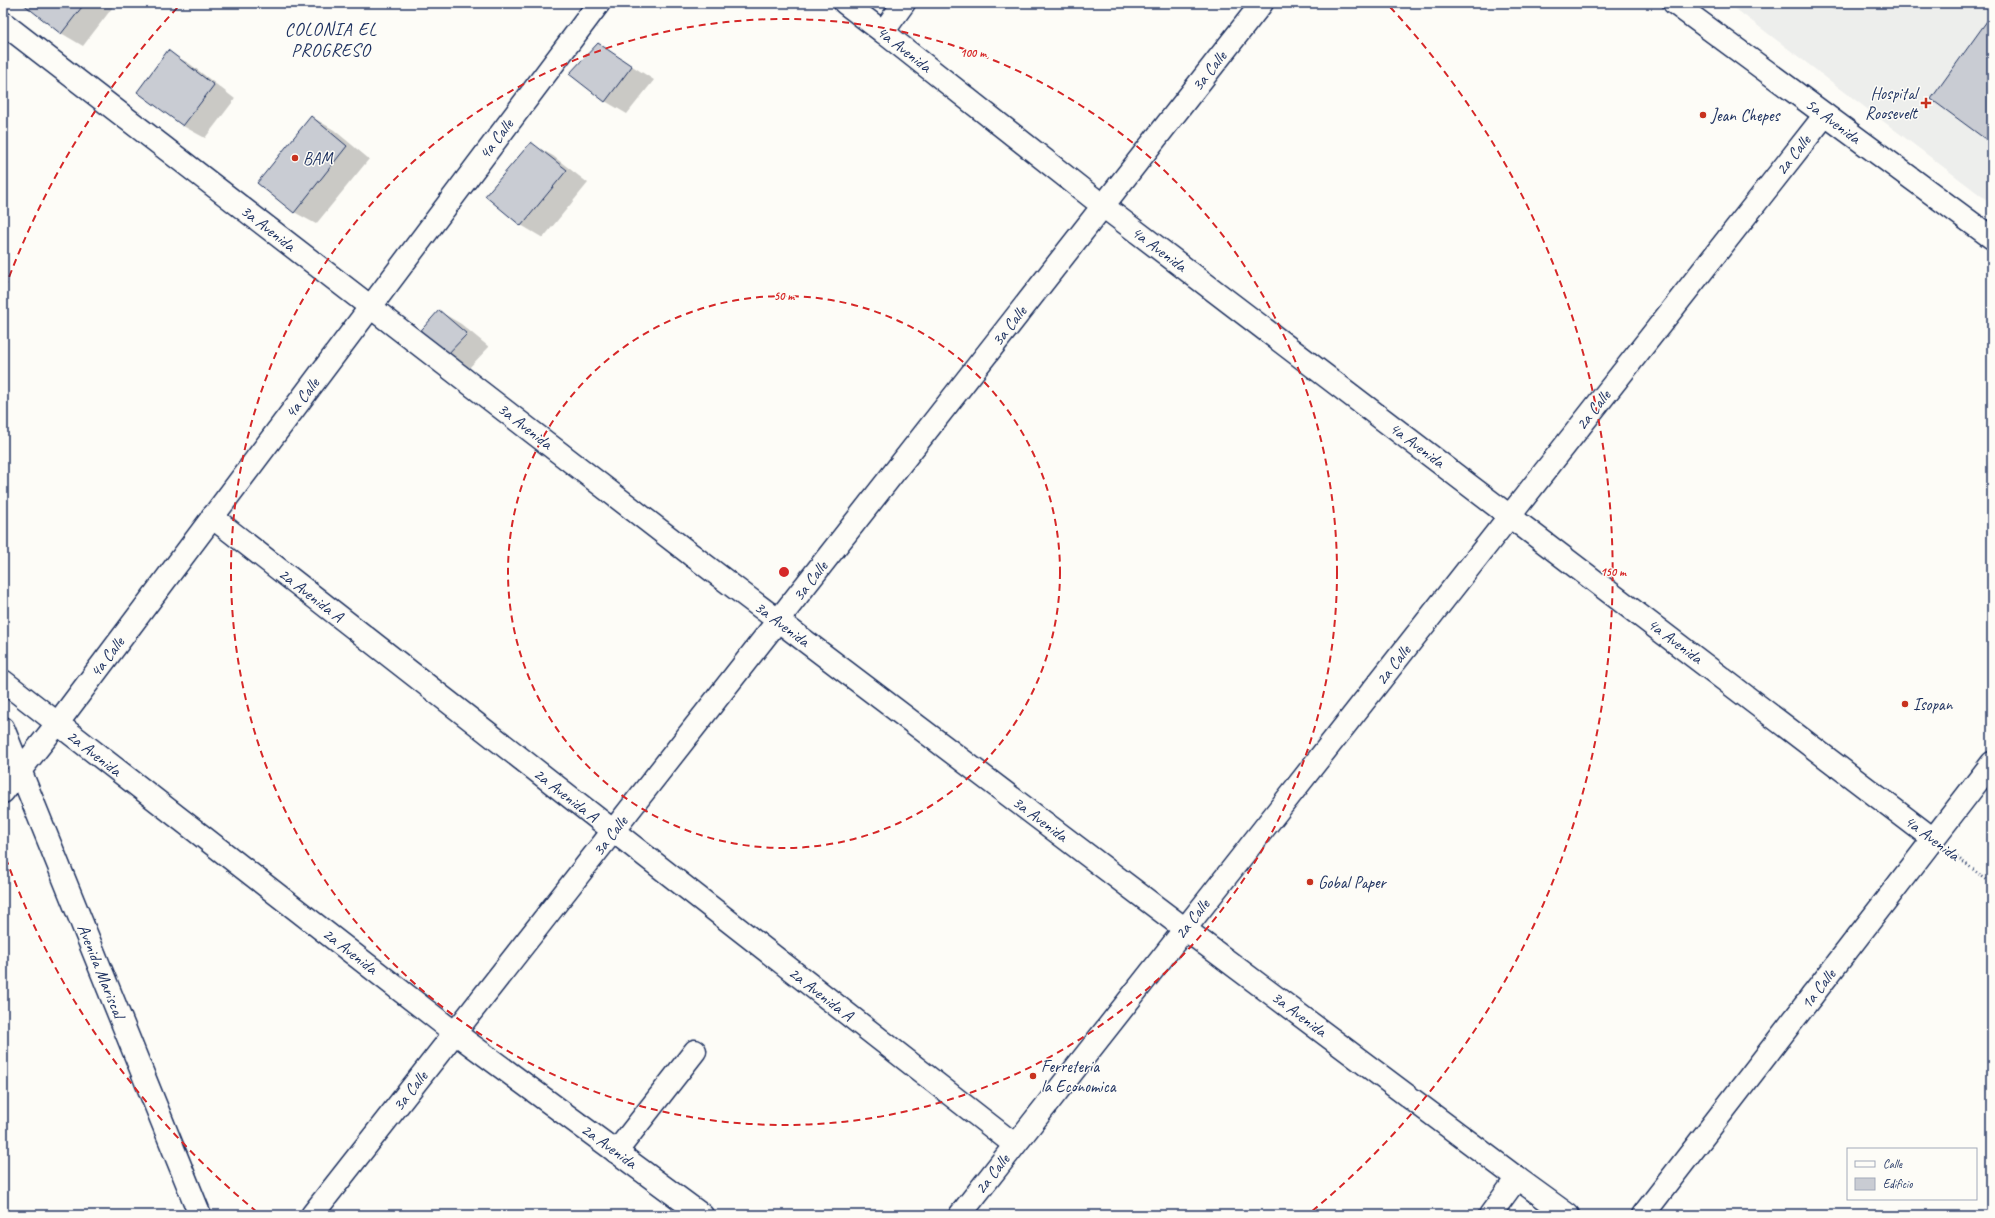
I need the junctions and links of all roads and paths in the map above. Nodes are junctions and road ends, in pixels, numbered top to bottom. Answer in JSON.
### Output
{"nodes":[{"id":1,"x":599,"y":3,"type":"edge"},
{"id":2,"x":845,"y":3,"type":"edge"},
{"id":3,"x":904,"y":3,"type":"edge"},
{"id":4,"x":1262,"y":3,"type":"edge"},
{"id":5,"x":1674,"y":3,"type":"edge"},
{"id":6,"x":3,"y":23,"type":"edge"},
{"id":7,"x":883,"y":32,"type":"junction"},
{"id":8,"x":1825,"y":115,"type":"junction"},
{"id":9,"x":1103,"y":206,"type":"junction"},
{"id":10,"x":1992,"y":238,"type":"edge"},
{"id":11,"x":370,"y":307,"type":"junction"},
{"id":12,"x":1510,"y":515,"type":"junction"},
{"id":13,"x":212,"y":517,"type":"junction"},
{"id":14,"x":778,"y":621,"type":"junction"},
{"id":15,"x":3,"y":681,"type":"edge"},
{"id":16,"x":57,"y":724,"type":"junction"},
{"id":17,"x":3,"y":728,"type":"edge"},
{"id":18,"x":1992,"y":762,"type":"edge"},
{"id":19,"x":20,"y":770,"type":"junction"},
{"id":20,"x":3,"y":792,"type":"edge"},
{"id":21,"x":613,"y":832,"type":"junction"},
{"id":22,"x":1933,"y":839,"type":"junction"},
{"id":23,"x":1992,"y":884,"type":"edge"},
{"id":24,"x":1185,"y":929,"type":"junction"},
{"id":25,"x":455,"y":1033,"type":"junction"},
{"id":26,"x":695,"y":1051,"type":"dead end"},
{"id":27,"x":1015,"y":1145,"type":"junction"},
{"id":28,"x":616,"y":1152,"type":"junction"},
{"id":29,"x":1517,"y":1178,"type":"junction"},
{"id":30,"x":200,"y":1215,"type":"edge"},
{"id":31,"x":312,"y":1215,"type":"edge"},
{"id":32,"x":702,"y":1215,"type":"edge"},
{"id":33,"x":960,"y":1215,"type":"edge"},
{"id":34,"x":1490,"y":1215,"type":"edge"},
{"id":35,"x":1568,"y":1215,"type":"edge"},
{"id":36,"x":1643,"y":1215,"type":"edge"}],
"edges":[{"from":1,"to":11,"type":"street","name":"4a Calle"},
{"from":2,"to":7,"type":"street","name":"4a Avenida"},
{"from":3,"to":7,"type":"street"},
{"from":4,"to":9,"type":"street","name":"3a Calle"},
{"from":5,"to":8,"type":"street","name":"5a Avenida"},
{"from":6,"to":11,"type":"street","name":"3a Avenida"},
{"from":7,"to":9,"type":"street","name":"4a Avenida"},
{"from":8,"to":10,"type":"street","name":"5a Avenida"},
{"from":8,"to":12,"type":"street","name":"2a Calle"},
{"from":9,"to":12,"type":"street","name":"4a Avenida"},
{"from":9,"to":14,"type":"street","name":"3a Calle"},
{"from":11,"to":13,"type":"street","name":"4a Calle"},
{"from":11,"to":14,"type":"street","name":"3a Avenida"},
{"from":12,"to":22,"type":"street","name":"4a Avenida"},
{"from":12,"to":24,"type":"street","name":"2a Calle"},
{"from":13,"to":16,"type":"street","name":"4a Calle"},
{"from":13,"to":21,"type":"street","name":"2a Avenida A"},
{"from":14,"to":21,"type":"street","name":"3a Calle"},
{"from":14,"to":24,"type":"street","name":"3a Avenida"},
{"from":15,"to":16,"type":"street","name":"2a Avenida"},
{"from":16,"to":19,"type":"street","name":"4a Calle"},
{"from":16,"to":25,"type":"street","name":"2a Avenida"},
{"from":17,"to":19,"type":"street","name":"Avenida Mariscal"},
{"from":18,"to":22,"type":"street","name":"1a Calle"},
{"from":19,"to":20,"type":"street","name":"4a Calle"},
{"from":19,"to":30,"type":"street","name":"Avenida Mariscal"},
{"from":21,"to":25,"type":"street","name":"3a Calle"},
{"from":21,"to":27,"type":"street","name":"2a Avenida A"},
{"from":22,"to":23,"type":"path","name":"4a Avenida"},
{"from":22,"to":36,"type":"street","name":"1a Calle"},
{"from":24,"to":27,"type":"street","name":"2a Calle"},
{"from":24,"to":29,"type":"street","name":"3a Avenida"},
{"from":25,"to":28,"type":"street","name":"2a Avenida"},
{"from":25,"to":31,"type":"street","name":"3a Calle"},
{"from":26,"to":28,"type":"street"},
{"from":27,"to":33,"type":"street","name":"2a Calle"},
{"from":28,"to":32,"type":"street","name":"2a Avenida"},
{"from":29,"to":34,"type":"street"},
{"from":29,"to":35,"type":"street","name":"3a Avenida"}]}
